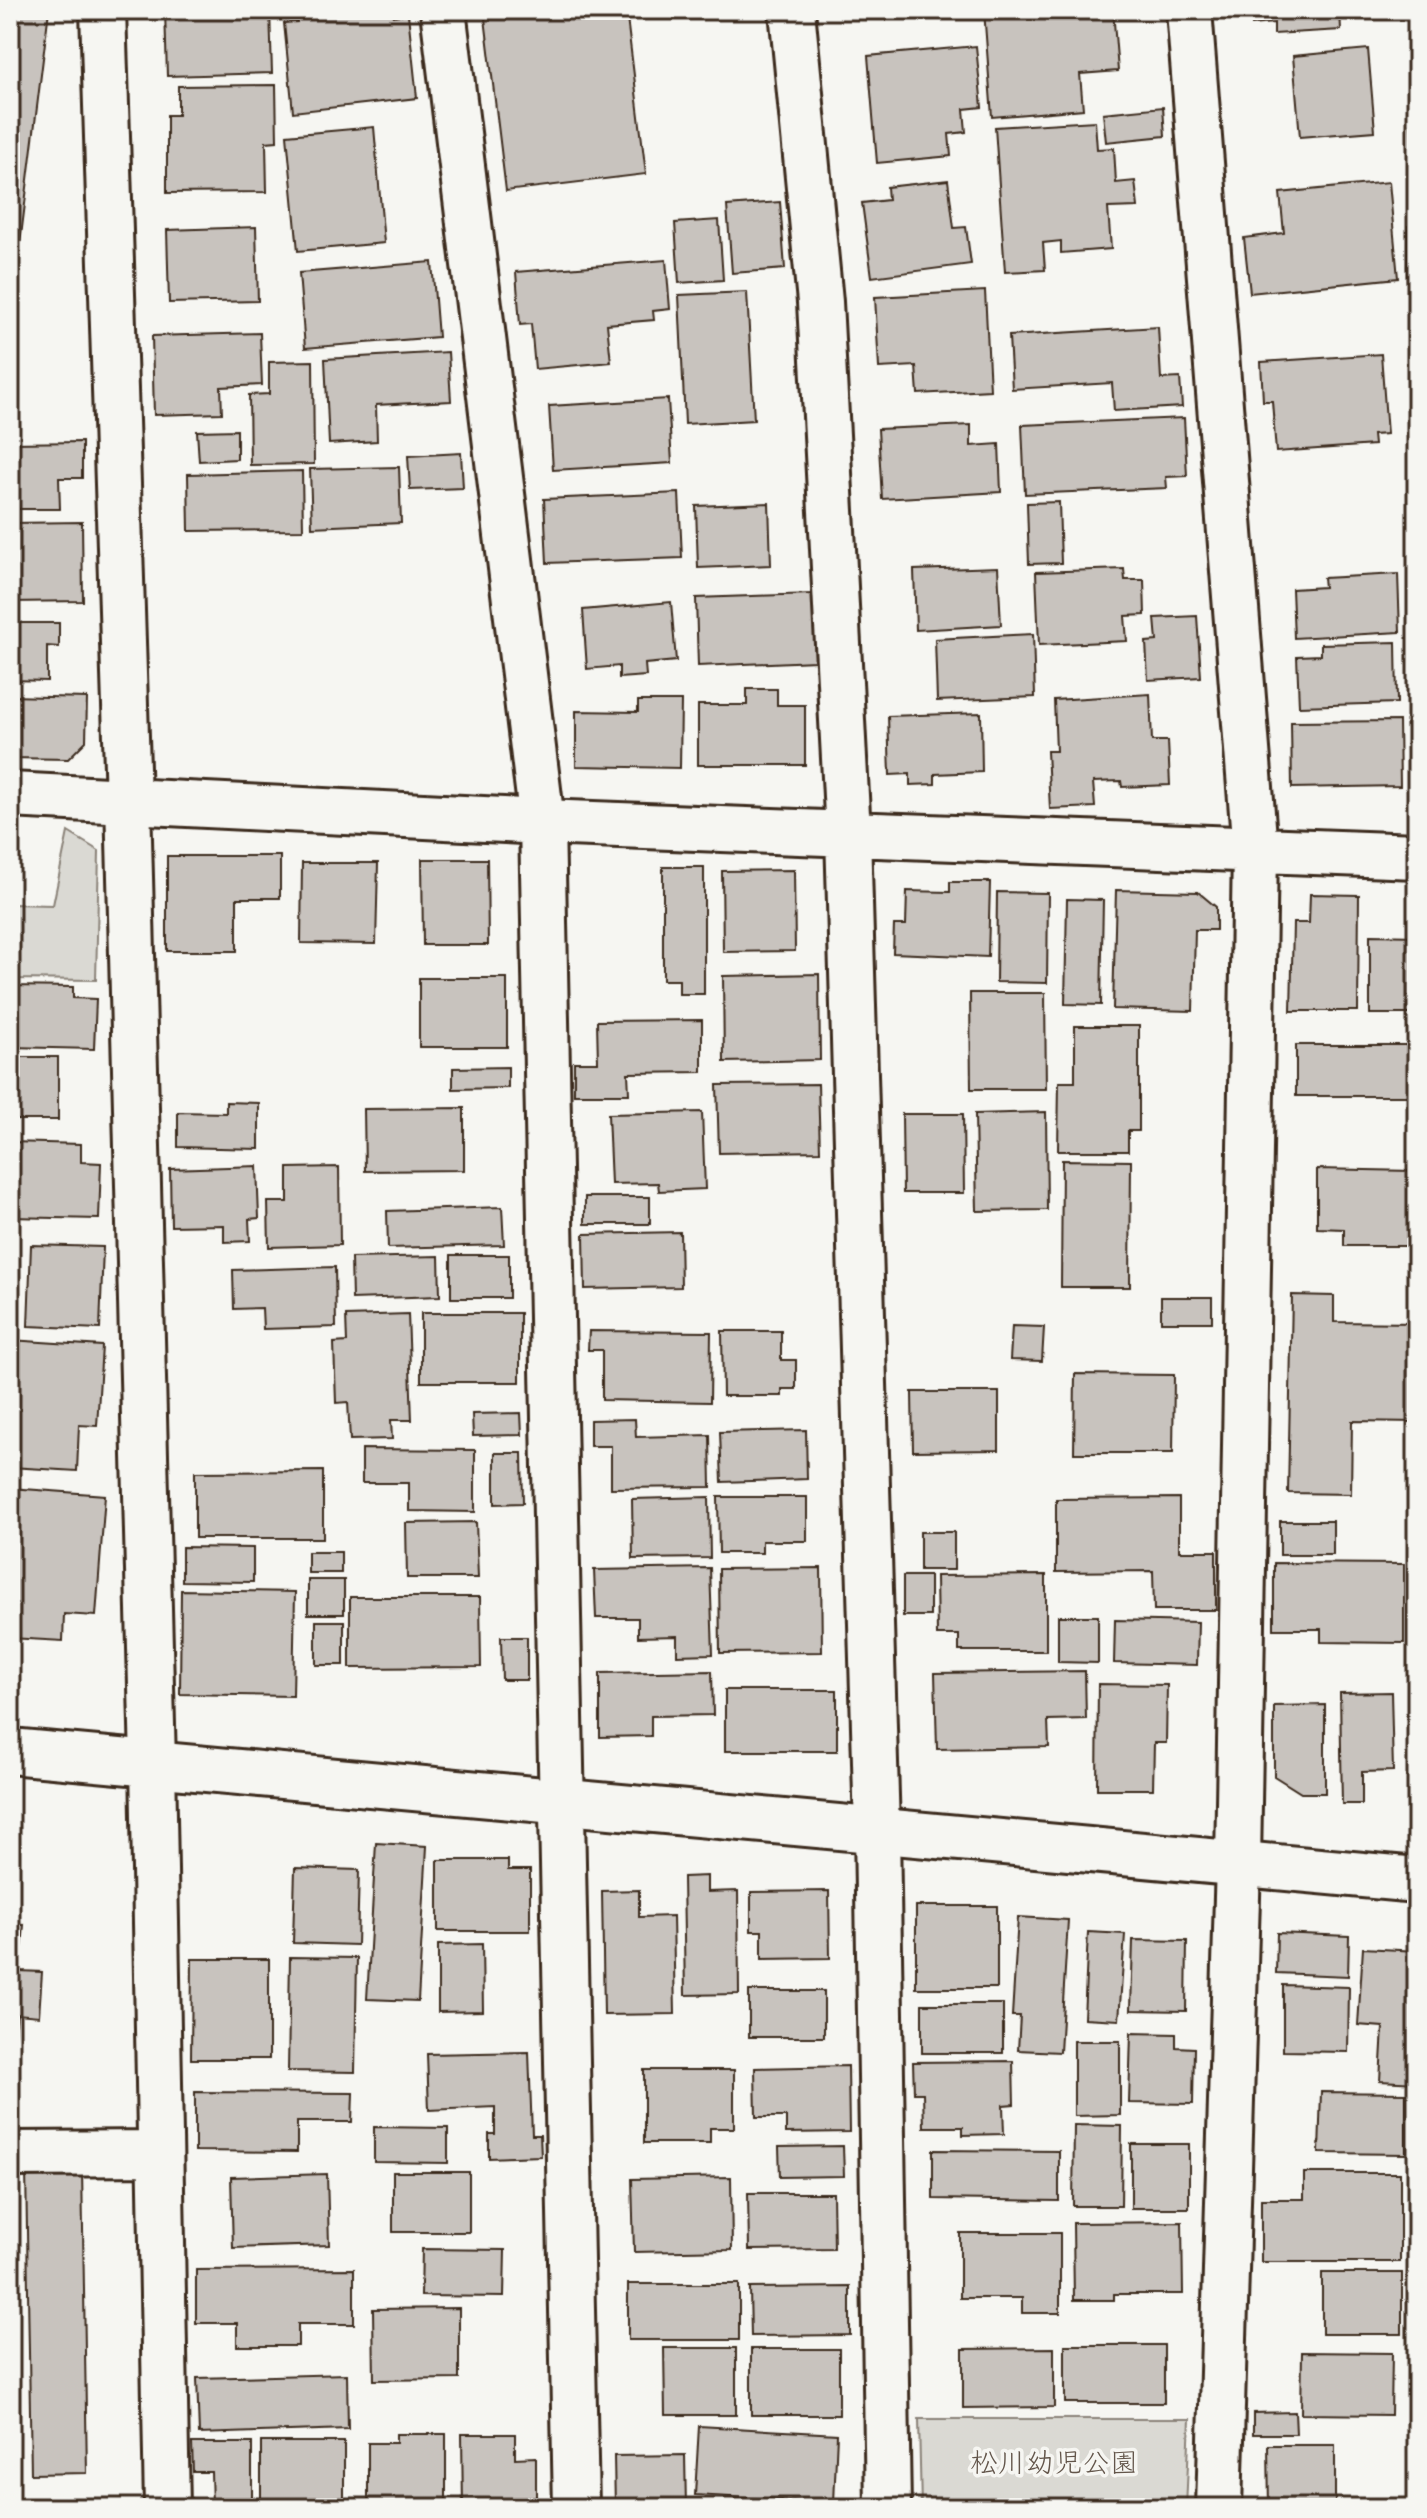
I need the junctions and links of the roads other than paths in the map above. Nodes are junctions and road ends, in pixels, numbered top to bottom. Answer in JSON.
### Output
{"nodes":[{"id":1,"x":103,"y":10,"type":"edge"},
{"id":2,"x":443,"y":10,"type":"edge"},
{"id":3,"x":792,"y":10,"type":"edge"},
{"id":4,"x":1189,"y":10,"type":"edge"},
{"id":5,"x":10,"y":795,"type":"edge"},
{"id":6,"x":128,"y":800,"type":"junction"},
{"id":7,"x":542,"y":822,"type":"junction"},
{"id":8,"x":848,"y":834,"type":"junction"},
{"id":9,"x":1255,"y":851,"type":"junction"},
{"id":10,"x":1417,"y":856,"type":"edge"},
{"id":11,"x":10,"y":1751,"type":"edge"},
{"id":12,"x":153,"y":1763,"type":"junction"},
{"id":13,"x":562,"y":1800,"type":"junction"},
{"id":14,"x":877,"y":1830,"type":"junction"},
{"id":15,"x":1238,"y":1863,"type":"junction"},
{"id":16,"x":1417,"y":1880,"type":"edge"},
{"id":17,"x":159,"y":2153,"type":"junction"},
{"id":18,"x":10,"y":2154,"type":"edge"},
{"id":19,"x":167,"y":2508,"type":"edge"},
{"id":20,"x":576,"y":2508,"type":"edge"},
{"id":21,"x":888,"y":2508,"type":"edge"},
{"id":22,"x":1219,"y":2508,"type":"edge"}],
"edges":[{"from":1,"to":6,"type":"street"},
{"from":2,"to":7,"type":"street"},
{"from":3,"to":8,"type":"street"},
{"from":4,"to":9,"type":"street"},
{"from":5,"to":6,"type":"street"},
{"from":6,"to":7,"type":"street"},
{"from":6,"to":12,"type":"street"},
{"from":7,"to":8,"type":"street"},
{"from":7,"to":13,"type":"street"},
{"from":8,"to":9,"type":"street"},
{"from":8,"to":14,"type":"street"},
{"from":9,"to":10,"type":"street"},
{"from":9,"to":15,"type":"street"},
{"from":11,"to":12,"type":"street"},
{"from":12,"to":13,"type":"street"},
{"from":12,"to":17,"type":"street"},
{"from":13,"to":14,"type":"street"},
{"from":13,"to":20,"type":"street"},
{"from":14,"to":15,"type":"street"},
{"from":14,"to":21,"type":"street"},
{"from":15,"to":16,"type":"street"},
{"from":15,"to":22,"type":"street"},
{"from":17,"to":18,"type":"street"},
{"from":17,"to":19,"type":"street"}]}
